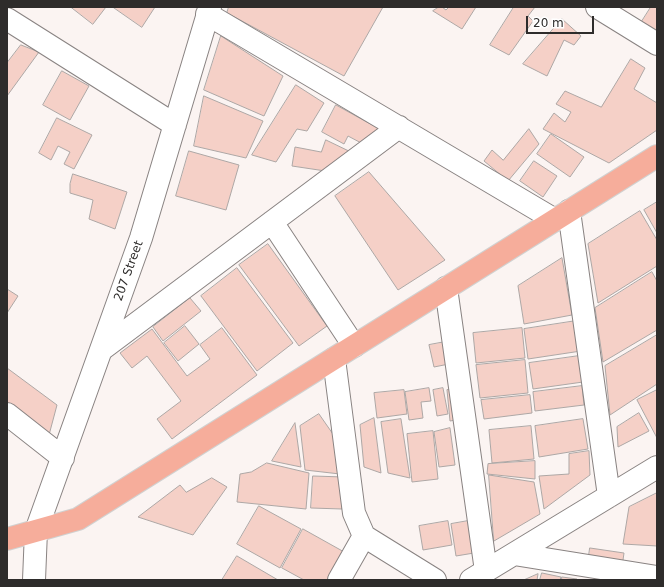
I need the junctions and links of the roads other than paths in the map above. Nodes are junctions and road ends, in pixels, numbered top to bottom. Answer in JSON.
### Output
{"nodes":[{"id":1,"x":597,"y":7,"type":"edge"},
{"id":2,"x":208,"y":10,"type":"edge"},
{"id":3,"x":7,"y":19,"type":"edge"},
{"id":4,"x":657,"y":44,"type":"edge"},
{"id":5,"x":175,"y":125,"type":"junction"},
{"id":6,"x":399,"y":127,"type":"junction"},
{"id":7,"x":657,"y":156,"type":"edge"},
{"id":8,"x":562,"y":215,"type":"junction"},
{"id":9,"x":272,"y":222,"type":"junction"},
{"id":10,"x":446,"y":288,"type":"junction"},
{"id":11,"x":354,"y":346,"type":"junction"},
{"id":12,"x":101,"y":350,"type":"junction"},
{"id":13,"x":334,"y":359,"type":"junction"},
{"id":14,"x":7,"y":414,"type":"edge"},
{"id":15,"x":63,"y":458,"type":"junction"},
{"id":16,"x":654,"y":471,"type":"edge"},
{"id":17,"x":609,"y":496,"type":"junction"},
{"id":18,"x":36,"y":531,"type":"junction"},
{"id":19,"x":364,"y":536,"type":"junction"},
{"id":20,"x":7,"y":539,"type":"edge"},
{"id":21,"x":514,"y":554,"type":"junction"},
{"id":22,"x":478,"y":575,"type":"edge"},
{"id":23,"x":657,"y":577,"type":"edge"},
{"id":24,"x":34,"y":580,"type":"edge"},
{"id":25,"x":339,"y":580,"type":"edge"},
{"id":26,"x":435,"y":580,"type":"edge"}],
"edges":[{"from":1,"to":4,"type":"street"},
{"from":2,"to":5,"type":"street","name":"207 Street"},
{"from":2,"to":6,"type":"street"},
{"from":3,"to":5,"type":"street"},
{"from":5,"to":12,"type":"street","name":"207 Street"},
{"from":6,"to":8,"type":"street"},
{"from":6,"to":9,"type":"street"},
{"from":7,"to":8,"type":"main road"},
{"from":8,"to":10,"type":"main road"},
{"from":8,"to":17,"type":"street"},
{"from":9,"to":11,"type":"street"},
{"from":9,"to":12,"type":"street"},
{"from":10,"to":11,"type":"main road"},
{"from":10,"to":22,"type":"street"},
{"from":11,"to":13,"type":"main road"},
{"from":12,"to":15,"type":"street","name":"207 Street"},
{"from":13,"to":18,"type":"main road"},
{"from":13,"to":19,"type":"street"},
{"from":14,"to":15,"type":"street"},
{"from":15,"to":18,"type":"street","name":"207 Street"},
{"from":16,"to":17,"type":"street"},
{"from":17,"to":21,"type":"street"},
{"from":18,"to":20,"type":"main road"},
{"from":18,"to":24,"type":"street","name":"207 Street"},
{"from":19,"to":25,"type":"street"},
{"from":19,"to":26,"type":"street"},
{"from":21,"to":22,"type":"street"},
{"from":21,"to":23,"type":"street"}]}
